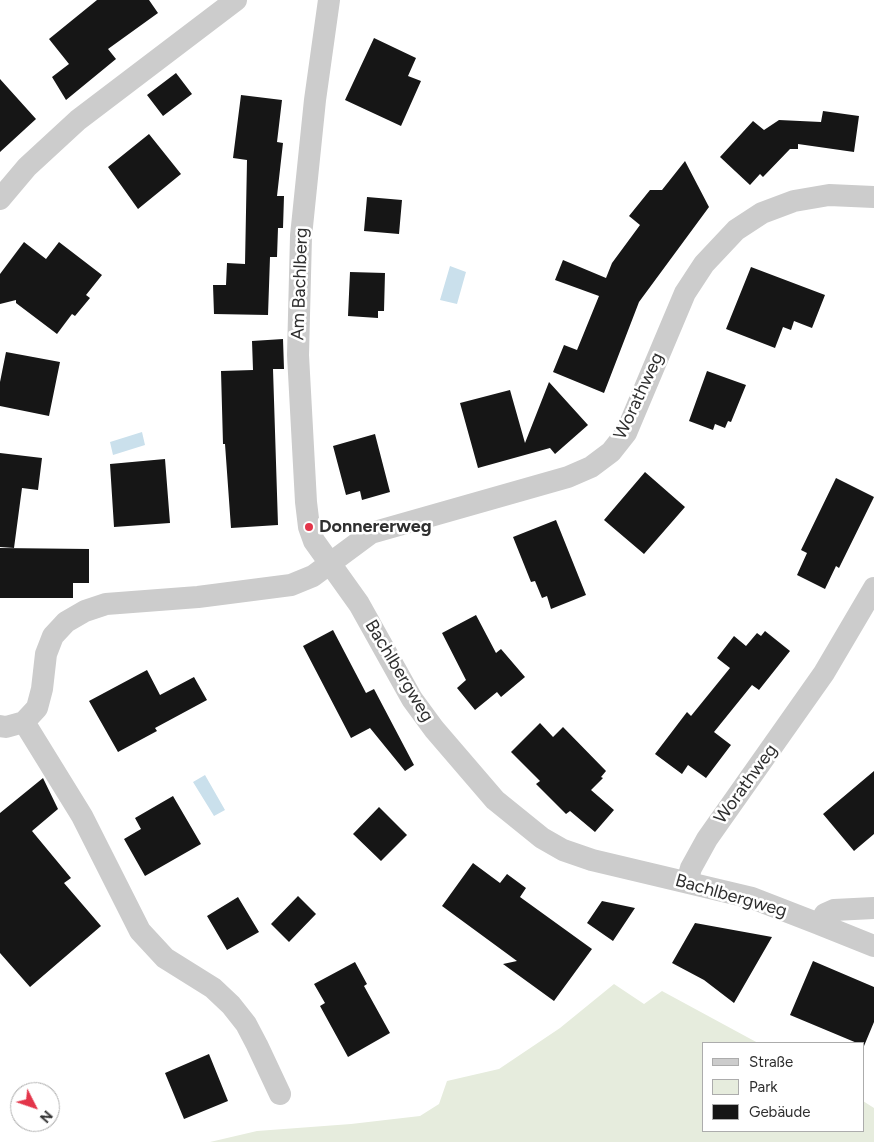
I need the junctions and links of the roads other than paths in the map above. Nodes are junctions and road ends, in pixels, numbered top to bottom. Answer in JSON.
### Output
{"nodes":[{"id":1,"x":236,"y":0,"type":"edge"},
{"id":2,"x":329,"y":0,"type":"edge"},
{"id":3,"x":874,"y":197,"type":"edge"},
{"id":4,"x":0,"y":198,"type":"edge"},
{"id":5,"x":329,"y":564,"type":"junction"},
{"id":6,"x":874,"y":588,"type":"edge"},
{"id":7,"x":24,"y":722,"type":"junction"},
{"id":8,"x":0,"y":726,"type":"edge"},
{"id":9,"x":687,"y":882,"type":"junction"},
{"id":10,"x":874,"y":908,"type":"edge"},
{"id":11,"x":819,"y":924,"type":"junction"},
{"id":12,"x":874,"y":946,"type":"edge"},
{"id":13,"x":280,"y":1094,"type":"dead end"}],
"edges":[{"from":1,"to":4,"type":"street"},
{"from":2,"to":5,"type":"street","name":"Am Bachlberg"},
{"from":3,"to":5,"type":"street","name":"Worathweg"},
{"from":5,"to":7,"type":"street"},
{"from":5,"to":9,"type":"street","name":"Bachlbergweg"},
{"from":6,"to":9,"type":"street","name":"Worathweg"},
{"from":7,"to":8,"type":"street"},
{"from":7,"to":13,"type":"street"},
{"from":9,"to":11,"type":"street","name":"Bachlbergweg"},
{"from":10,"to":11,"type":"street"},
{"from":11,"to":12,"type":"street"}]}
